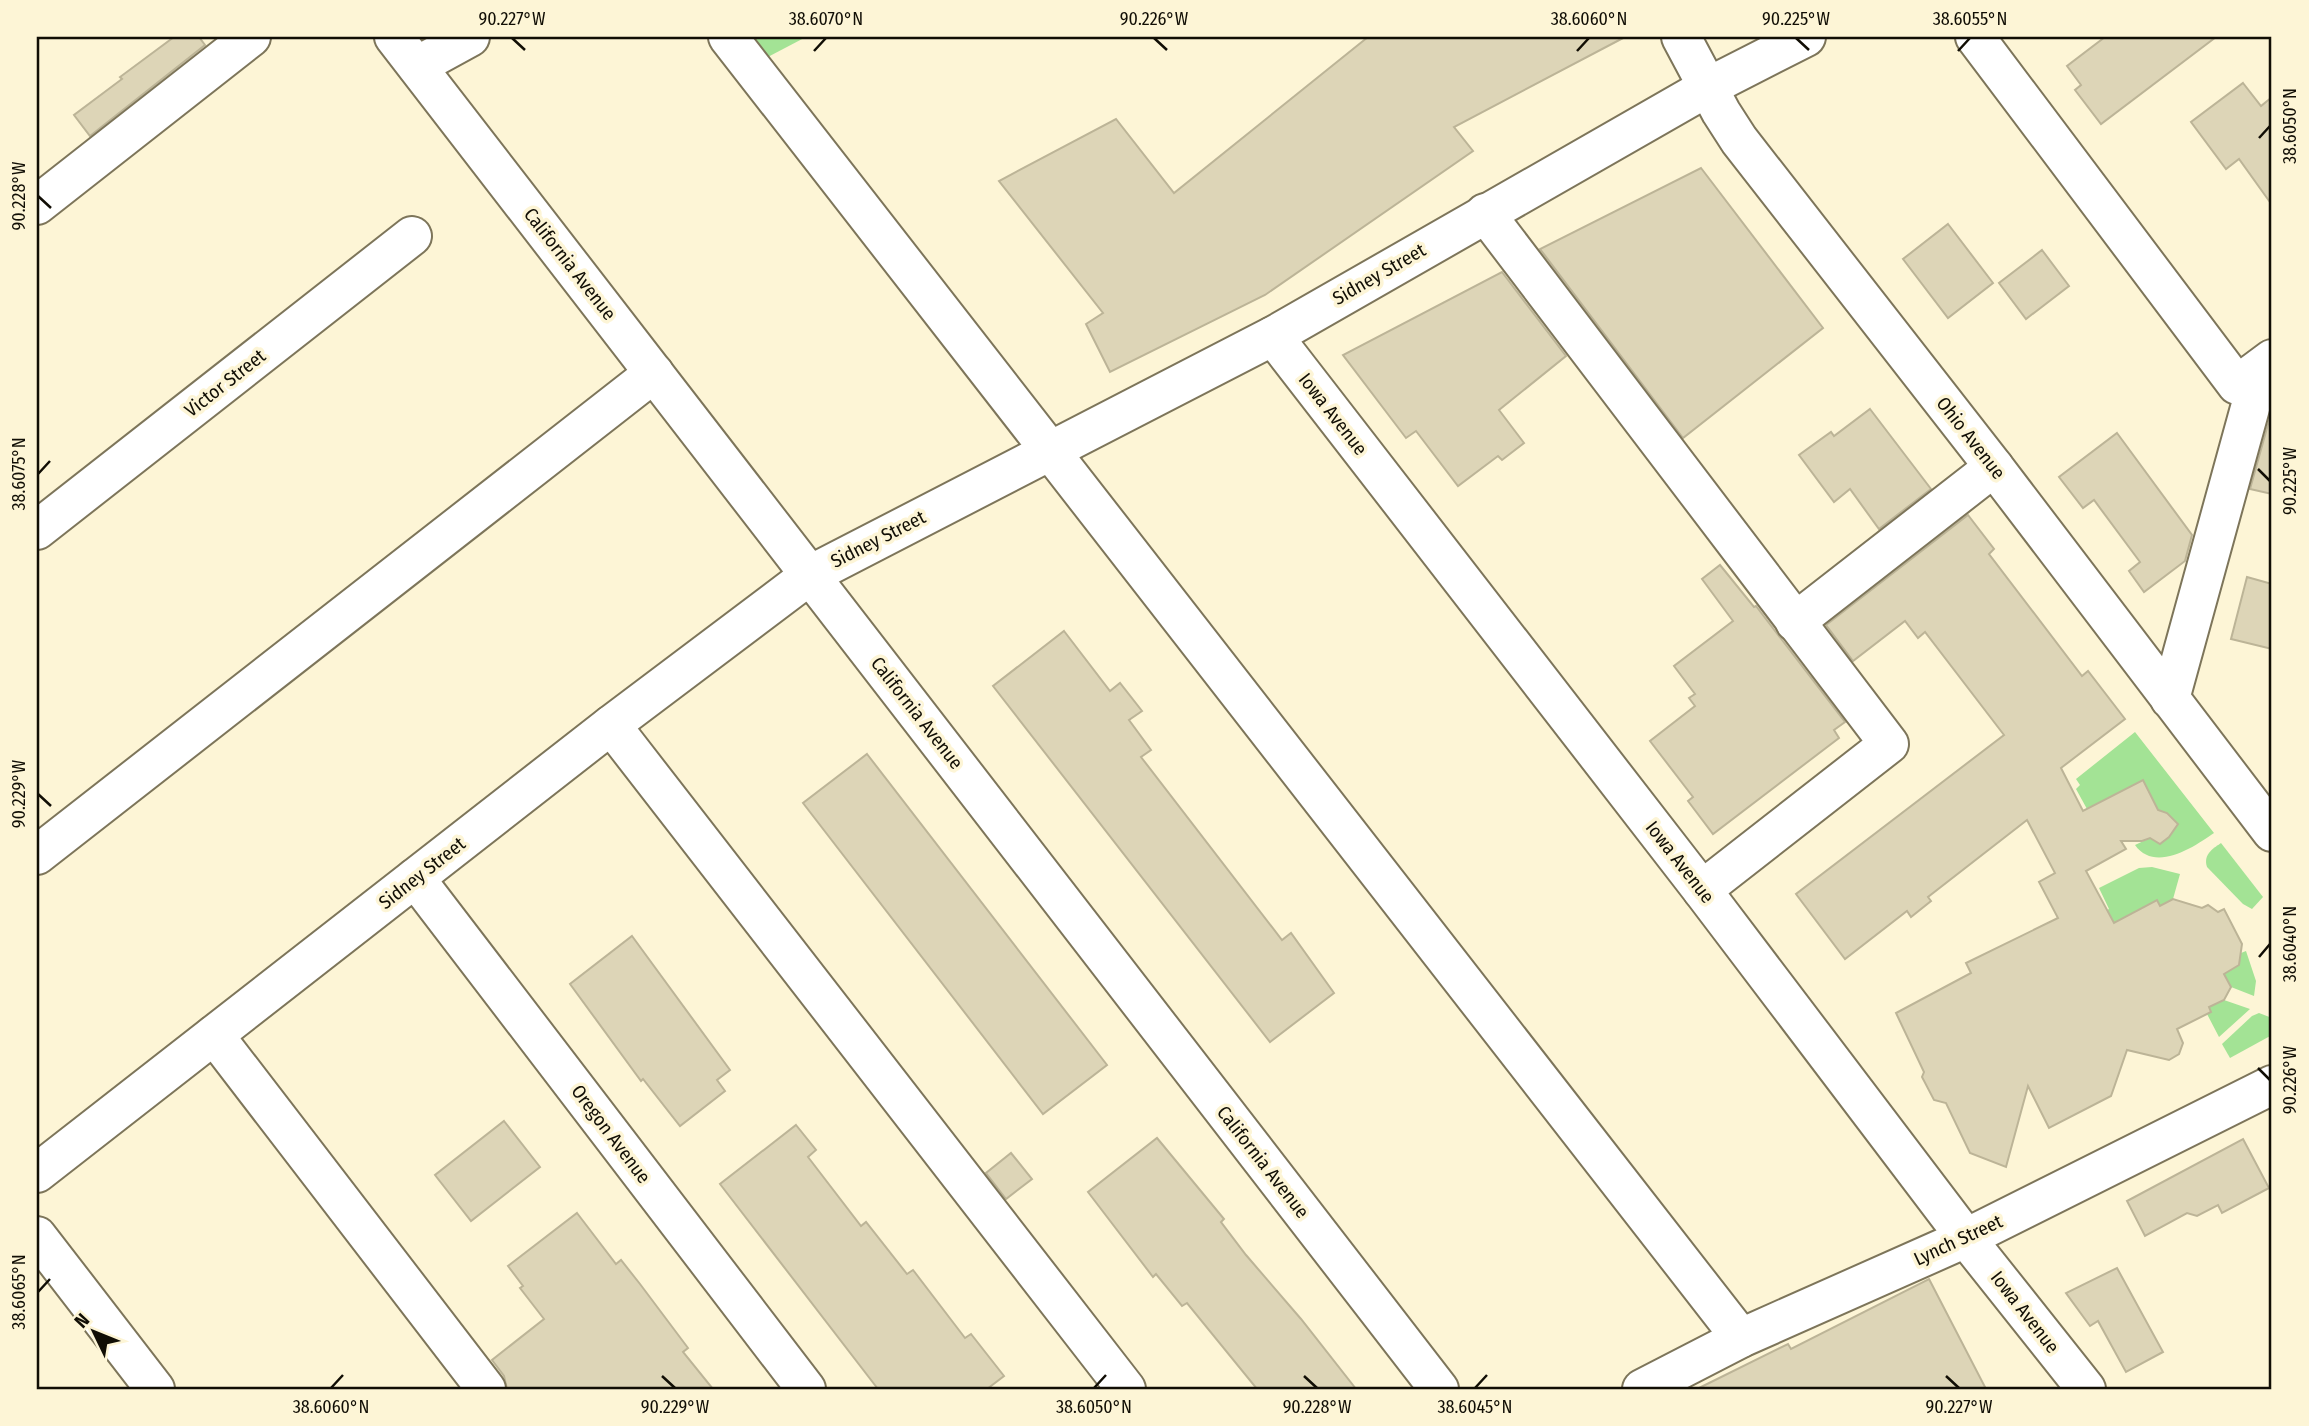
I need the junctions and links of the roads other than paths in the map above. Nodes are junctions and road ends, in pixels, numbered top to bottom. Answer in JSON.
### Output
{"nodes":[{"id":1,"x":251,"y":37,"type":"edge"},
{"id":2,"x":470,"y":37,"type":"edge"},
{"id":3,"x":727,"y":37,"type":"edge"},
{"id":4,"x":1681,"y":37,"type":"edge"},
{"id":5,"x":1806,"y":37,"type":"edge"},
{"id":6,"x":1975,"y":37,"type":"edge"},
{"id":7,"x":406,"y":51,"type":"edge"},
{"id":8,"x":1708,"y":87,"type":"junction"},
{"id":9,"x":37,"y":205,"type":"edge"},
{"id":10,"x":1485,"y":213,"type":"junction"},
{"id":11,"x":412,"y":236,"type":"dead end"},
{"id":12,"x":1273,"y":336,"type":"junction"},
{"id":13,"x":2266,"y":363,"type":"edge"},
{"id":14,"x":654,"y":373,"type":"junction"},
{"id":15,"x":1049,"y":451,"type":"junction"},
{"id":16,"x":1994,"y":467,"type":"junction"},
{"id":17,"x":37,"y":530,"type":"edge"},
{"id":18,"x":810,"y":575,"type":"junction"},
{"id":19,"x":1795,"y":622,"type":"junction"},
{"id":20,"x":2169,"y":699,"type":"junction"},
{"id":21,"x":611,"y":725,"type":"junction"},
{"id":22,"x":2272,"y":832,"type":"edge"},
{"id":23,"x":37,"y":855,"type":"edge"},
{"id":24,"x":415,"y":878,"type":"junction"},
{"id":25,"x":1702,"y":890,"type":"junction"},
{"id":26,"x":214,"y":1035,"type":"junction"},
{"id":27,"x":2272,"y":1085,"type":"edge"},
{"id":28,"x":37,"y":1173,"type":"edge"},
{"id":29,"x":37,"y":1237,"type":"edge"},
{"id":30,"x":1966,"y":1237,"type":"junction"},
{"id":31,"x":1741,"y":1338,"type":"junction"},
{"id":32,"x":155,"y":1389,"type":"edge"},
{"id":33,"x":486,"y":1389,"type":"edge"},
{"id":34,"x":806,"y":1389,"type":"edge"},
{"id":35,"x":1126,"y":1389,"type":"edge"},
{"id":36,"x":1439,"y":1389,"type":"edge"},
{"id":37,"x":1642,"y":1389,"type":"edge"},
{"id":38,"x":2086,"y":1389,"type":"edge"}],
"edges":[{"from":1,"to":9,"type":"street"},
{"from":2,"to":7,"type":"street"},
{"from":3,"to":15,"type":"street"},
{"from":4,"to":8,"type":"street","name":"Ohio Avenue"},
{"from":5,"to":8,"type":"street","name":"Sidney Street"},
{"from":6,"to":13,"type":"street"},
{"from":7,"to":14,"type":"street","name":"California Avenue"},
{"from":8,"to":10,"type":"street","name":"Sidney Street"},
{"from":8,"to":16,"type":"street","name":"Ohio Avenue"},
{"from":10,"to":12,"type":"street","name":"Sidney Street"},
{"from":10,"to":19,"type":"street"},
{"from":11,"to":17,"type":"street","name":"Victor Street"},
{"from":12,"to":15,"type":"street","name":"Sidney Street"},
{"from":12,"to":25,"type":"street","name":"Iowa Avenue"},
{"from":13,"to":20,"type":"street"},
{"from":14,"to":18,"type":"street","name":"California Avenue"},
{"from":14,"to":23,"type":"street"},
{"from":15,"to":18,"type":"street","name":"Sidney Street"},
{"from":15,"to":31,"type":"street"},
{"from":16,"to":19,"type":"street"},
{"from":16,"to":20,"type":"street","name":"Ohio Avenue"},
{"from":18,"to":21,"type":"street","name":"Sidney Street"},
{"from":18,"to":36,"type":"street","name":"California Avenue"},
{"from":19,"to":25,"type":"street"},
{"from":20,"to":22,"type":"street","name":"Ohio Avenue"},
{"from":21,"to":24,"type":"street","name":"Sidney Street"},
{"from":21,"to":35,"type":"street"},
{"from":24,"to":26,"type":"street","name":"Sidney Street"},
{"from":24,"to":34,"type":"street","name":"Oregon Avenue"},
{"from":25,"to":30,"type":"street","name":"Iowa Avenue"},
{"from":26,"to":28,"type":"street","name":"Sidney Street"},
{"from":26,"to":33,"type":"street"},
{"from":27,"to":30,"type":"street","name":"Lynch Street"},
{"from":29,"to":32,"type":"street"},
{"from":30,"to":31,"type":"street","name":"Lynch Street"},
{"from":30,"to":38,"type":"street","name":"Iowa Avenue"},
{"from":31,"to":37,"type":"street","name":"Lynch Street"}]}
